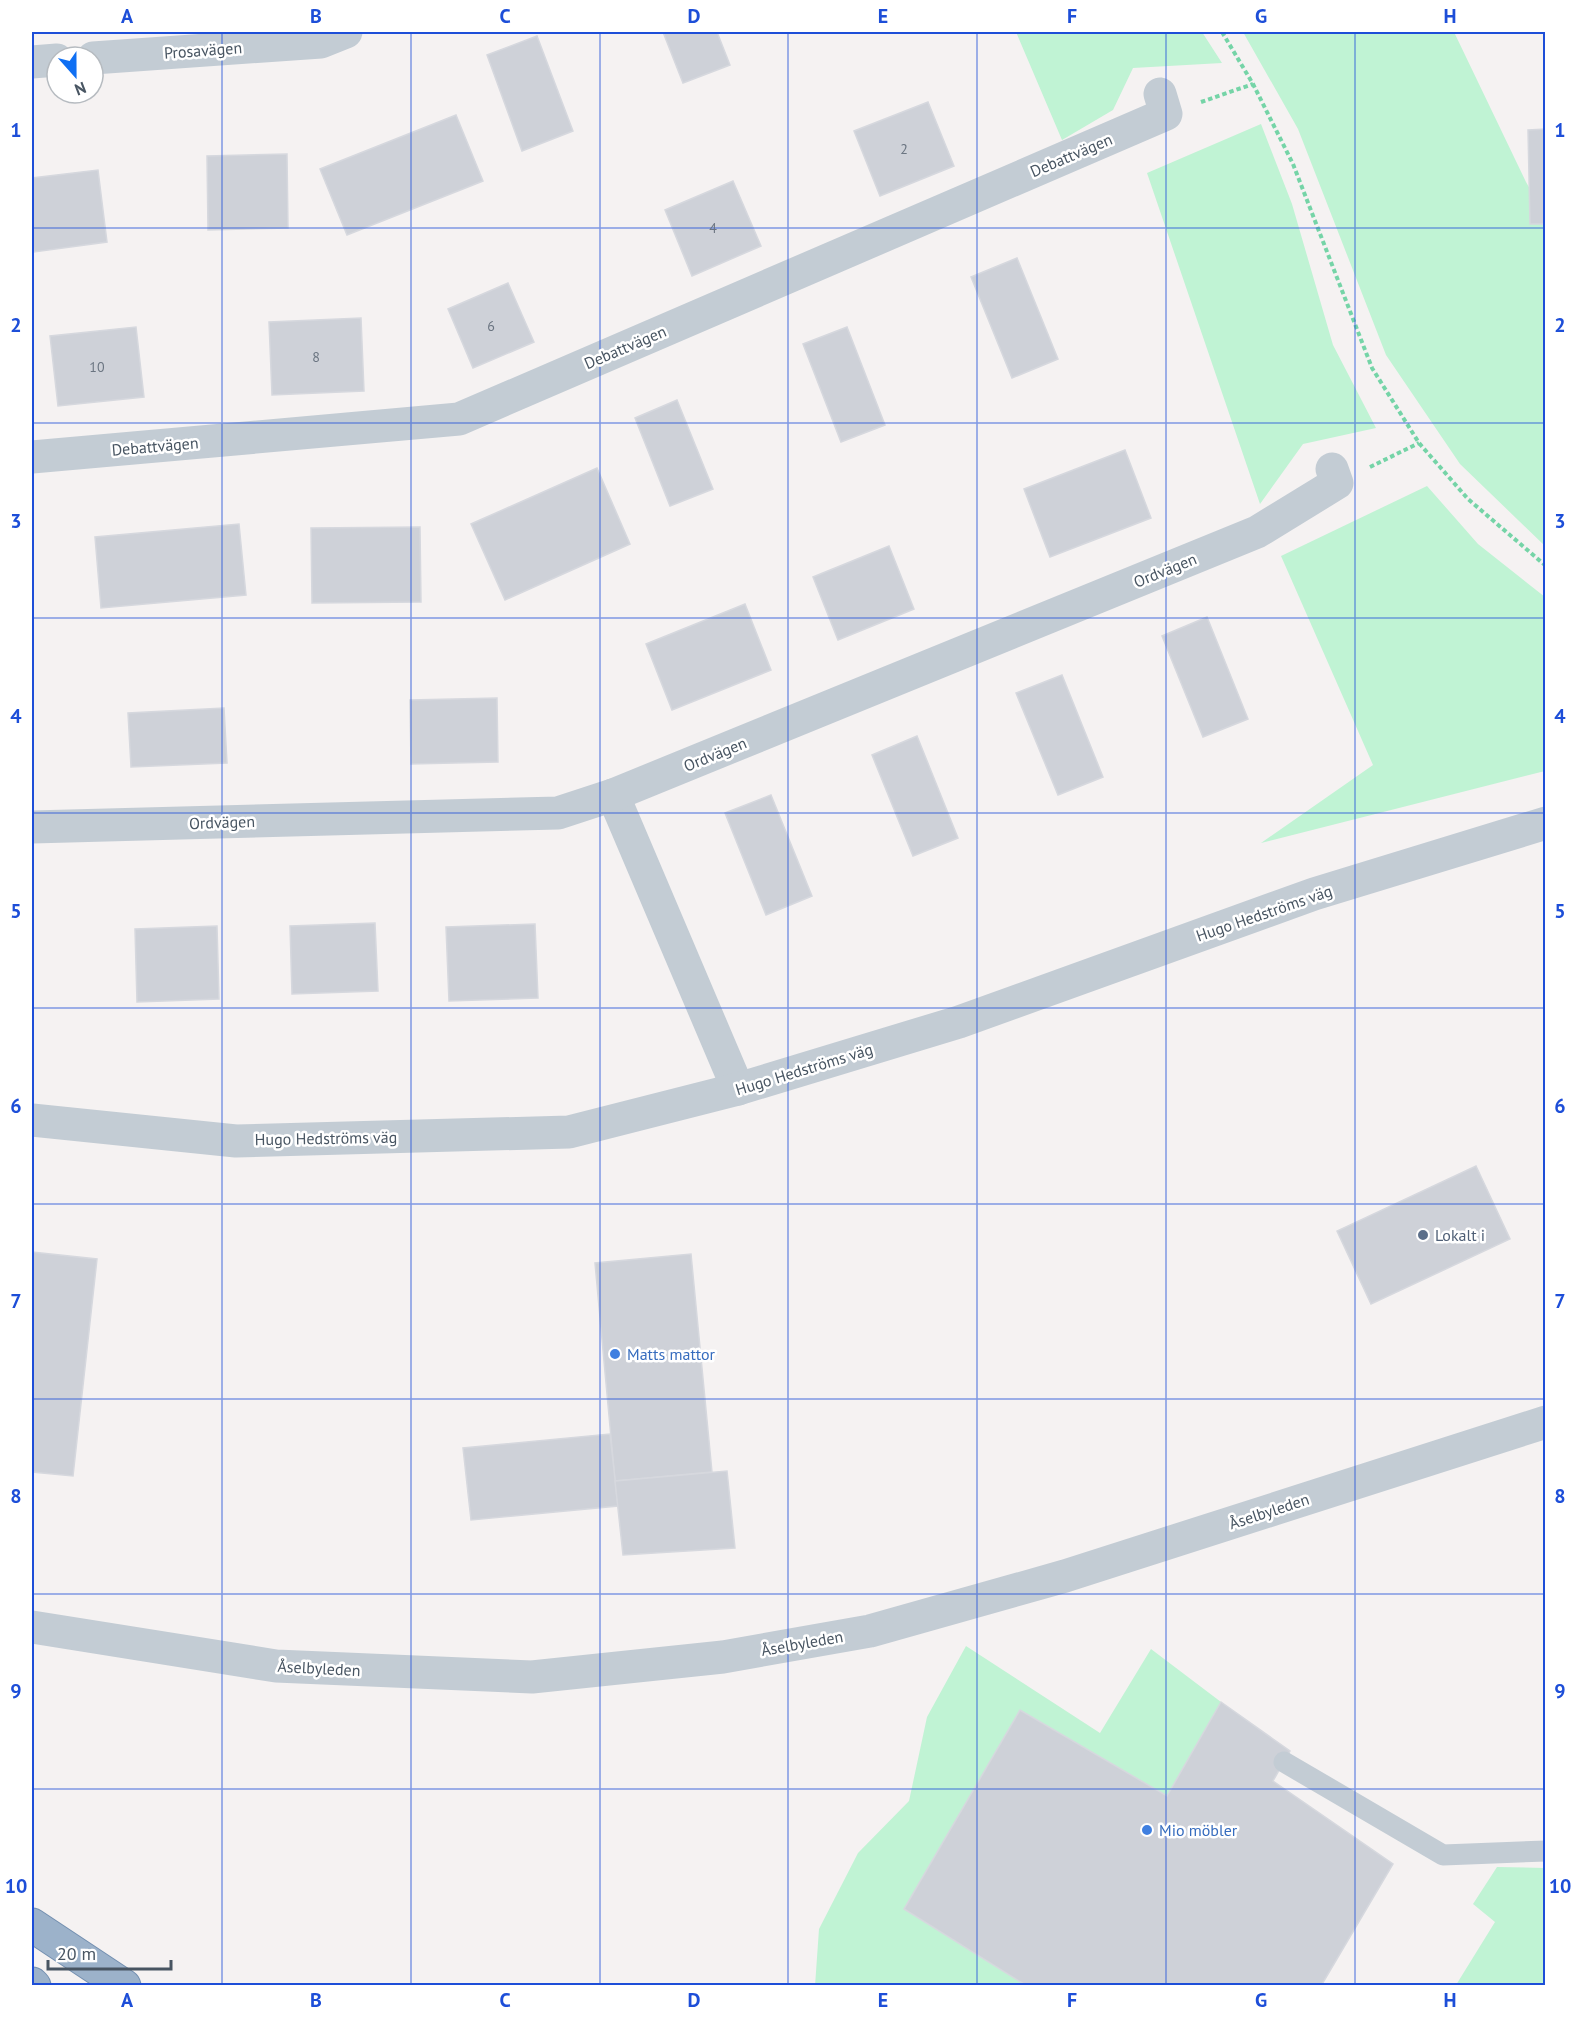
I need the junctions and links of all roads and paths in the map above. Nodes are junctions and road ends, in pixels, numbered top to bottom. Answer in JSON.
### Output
{"nodes":[{"id":1,"x":346,"y":32,"type":"edge"},
{"id":2,"x":1222,"y":32,"type":"edge"},
{"id":3,"x":105,"y":57,"type":"edge"},
{"id":4,"x":1253,"y":84,"type":"junction"},
{"id":5,"x":1163,"y":104,"type":"joint"},
{"id":6,"x":1419,"y":443,"type":"junction"},
{"id":7,"x":32,"y":457,"type":"edge"},
{"id":8,"x":1335,"y":476,"type":"joint"},
{"id":9,"x":1545,"y":566,"type":"edge"},
{"id":10,"x":613,"y":795,"type":"junction"},
{"id":11,"x":1545,"y":823,"type":"edge"},
{"id":12,"x":32,"y":827,"type":"edge"},
{"id":13,"x":738,"y":1089,"type":"junction"},
{"id":14,"x":32,"y":1120,"type":"edge"},
{"id":15,"x":1545,"y":1422,"type":"edge"},
{"id":16,"x":32,"y":1627,"type":"edge"},
{"id":17,"x":1284,"y":1762,"type":"dead end"},
{"id":18,"x":1545,"y":1851,"type":"edge"},
{"id":19,"x":32,"y":1925,"type":"edge"},
{"id":20,"x":124,"y":1986,"type":"edge"}],
"edges":[{"from":1,"to":3,"type":"street","name":"Prosavägen"},
{"from":2,"to":4,"type":"path"},
{"from":4,"to":5,"type":"path"},
{"from":4,"to":6,"type":"path"},
{"from":5,"to":7,"type":"street","name":"Debattvägen"},
{"from":6,"to":8,"type":"path"},
{"from":6,"to":9,"type":"path"},
{"from":8,"to":10,"type":"street","name":"Ordvägen"},
{"from":10,"to":12,"type":"street","name":"Ordvägen"},
{"from":10,"to":13,"type":"street"},
{"from":11,"to":13,"type":"street","name":"Hugo Hedströms väg"},
{"from":13,"to":14,"type":"street","name":"Hugo Hedströms väg"},
{"from":15,"to":16,"type":"street","name":"Åselbyleden"},
{"from":17,"to":18,"type":"lane"},
{"from":19,"to":20,"type":"highway"}]}
